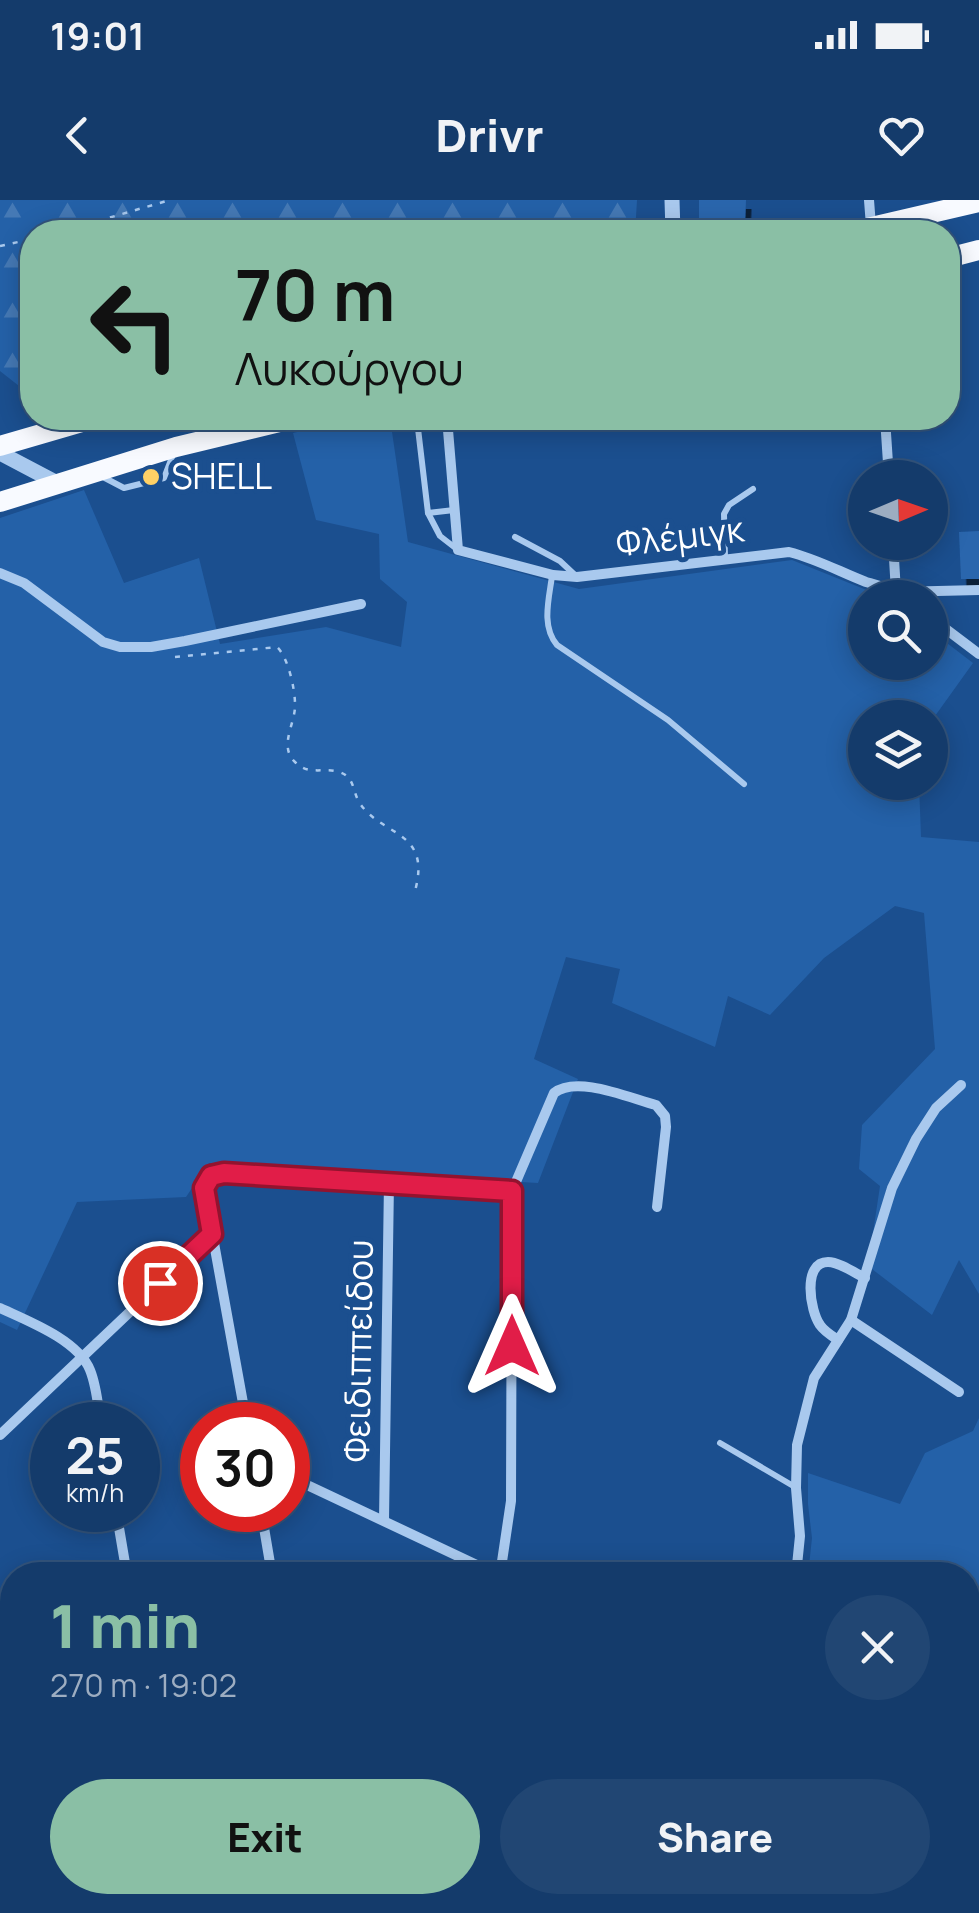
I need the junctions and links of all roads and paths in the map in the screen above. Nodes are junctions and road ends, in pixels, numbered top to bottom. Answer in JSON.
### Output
{"nodes":[{"id":1,"x":170,"y":200,"type":"edge"},
{"id":2,"x":979,"y":202,"type":"edge"},
{"id":3,"x":101,"y":220,"type":"edge"},
{"id":4,"x":902,"y":220,"type":"edge"},
{"id":5,"x":60,"y":430,"type":"edge"},
{"id":6,"x":246,"y":430,"type":"edge"},
{"id":7,"x":418,"y":430,"type":"edge"},
{"id":8,"x":449,"y":430,"type":"edge"},
{"id":9,"x":887,"y":430,"type":"edge"},
{"id":10,"x":0,"y":450,"type":"edge"},
{"id":11,"x":888,"y":460,"type":"edge"},
{"id":12,"x":57,"y":483,"type":"junction"},
{"id":13,"x":753,"y":489,"type":"dead end"},
{"id":14,"x":0,"y":502,"type":"edge"},
{"id":15,"x":454,"y":510,"type":"junction"},
{"id":16,"x":428,"y":513,"type":"junction"},
{"id":17,"x":515,"y":537,"type":"dead end"},
{"id":18,"x":458,"y":550,"type":"junction"},
{"id":19,"x":725,"y":560,"type":"junction"},
{"id":20,"x":0,"y":573,"type":"edge"},
{"id":21,"x":553,"y":575,"type":"junction"},
{"id":22,"x":577,"y":577,"type":"junction"},
{"id":23,"x":862,"y":580,"type":"edge"},
{"id":24,"x":979,"y":590,"type":"edge"},
{"id":25,"x":948,"y":592,"type":"edge"},
{"id":26,"x":361,"y":604,"type":"dead end"},
{"id":27,"x":948,"y":631,"type":"edge"},
{"id":28,"x":151,"y":647,"type":"junction"},
{"id":29,"x":979,"y":654,"type":"edge"},
{"id":30,"x":744,"y":784,"type":"dead end"},
{"id":31,"x":415,"y":891,"type":"dead end"},
{"id":32,"x":960,"y":1086,"type":"dead end"},
{"id":33,"x":389,"y":1182,"type":"junction"},
{"id":34,"x":512,"y":1191,"type":"junction"},
{"id":35,"x":656,"y":1207,"type":"dead end"},
{"id":36,"x":212,"y":1234,"type":"junction"},
{"id":37,"x":865,"y":1278,"type":"junction"},
{"id":38,"x":0,"y":1308,"type":"edge"},
{"id":39,"x":851,"y":1320,"type":"junction"},
{"id":40,"x":838,"y":1340,"type":"junction"},
{"id":41,"x":82,"y":1357,"type":"junction"},
{"id":42,"x":959,"y":1392,"type":"dead end"},
{"id":43,"x":96,"y":1402,"type":"edge"},
{"id":44,"x":243,"y":1402,"type":"edge"},
{"id":45,"x":0,"y":1435,"type":"edge"},
{"id":46,"x":720,"y":1444,"type":"dead end"},
{"id":47,"x":310,"y":1486,"type":"edge"},
{"id":48,"x":796,"y":1488,"type":"junction"},
{"id":49,"x":384,"y":1520,"type":"junction"},
{"id":50,"x":120,"y":1532,"type":"edge"},
{"id":51,"x":265,"y":1532,"type":"edge"},
{"id":52,"x":125,"y":1562,"type":"edge"},
{"id":53,"x":270,"y":1562,"type":"edge"},
{"id":54,"x":472,"y":1562,"type":"edge"},
{"id":55,"x":501,"y":1562,"type":"edge"},
{"id":56,"x":797,"y":1562,"type":"edge"}],
"edges":[{"from":1,"to":3,"type":"path"},
{"from":2,"to":4,"type":"highway"},
{"from":5,"to":10,"type":"highway"},
{"from":6,"to":12,"type":"highway"},
{"from":7,"to":16,"type":"lane"},
{"from":8,"to":15,"type":"street"},
{"from":9,"to":11,"type":"street"},
{"from":10,"to":12,"type":"street"},
{"from":12,"to":14,"type":"highway"},
{"from":13,"to":19,"type":"lane"},
{"from":15,"to":16,"type":"lane"},
{"from":15,"to":18,"type":"street"},
{"from":16,"to":18,"type":"lane"},
{"from":17,"to":22,"type":"lane"},
{"from":18,"to":21,"type":"street","name":"Φλέμιγκ"},
{"from":19,"to":22,"type":"street","name":"Φλέμιγκ"},
{"from":19,"to":23,"type":"street","name":"Φλέμιγκ"},
{"from":20,"to":28,"type":"street"},
{"from":21,"to":22,"type":"street","name":"Φλέμιγκ"},
{"from":21,"to":30,"type":"lane"},
{"from":24,"to":25,"type":"street"},
{"from":26,"to":28,"type":"street"},
{"from":27,"to":29,"type":"street"},
{"from":28,"to":31,"type":"path"},
{"from":32,"to":37,"type":"street"},
{"from":33,"to":34,"type":"street"},
{"from":33,"to":36,"type":"street"},
{"from":33,"to":49,"type":"street","name":"Φειδιππείδου"},
{"from":34,"to":35,"type":"street"},
{"from":34,"to":55,"type":"street"},
{"from":36,"to":41,"type":"street"},
{"from":36,"to":44,"type":"street"},
{"from":37,"to":39,"type":"street"},
{"from":37,"to":40,"type":"street"},
{"from":38,"to":41,"type":"street"},
{"from":39,"to":40,"type":"street"},
{"from":39,"to":42,"type":"street"},
{"from":40,"to":48,"type":"street"},
{"from":41,"to":43,"type":"street"},
{"from":41,"to":45,"type":"street"},
{"from":46,"to":48,"type":"lane"},
{"from":47,"to":49,"type":"street"},
{"from":48,"to":56,"type":"street"},
{"from":49,"to":54,"type":"street"},
{"from":50,"to":52,"type":"street"},
{"from":51,"to":53,"type":"street"}]}
